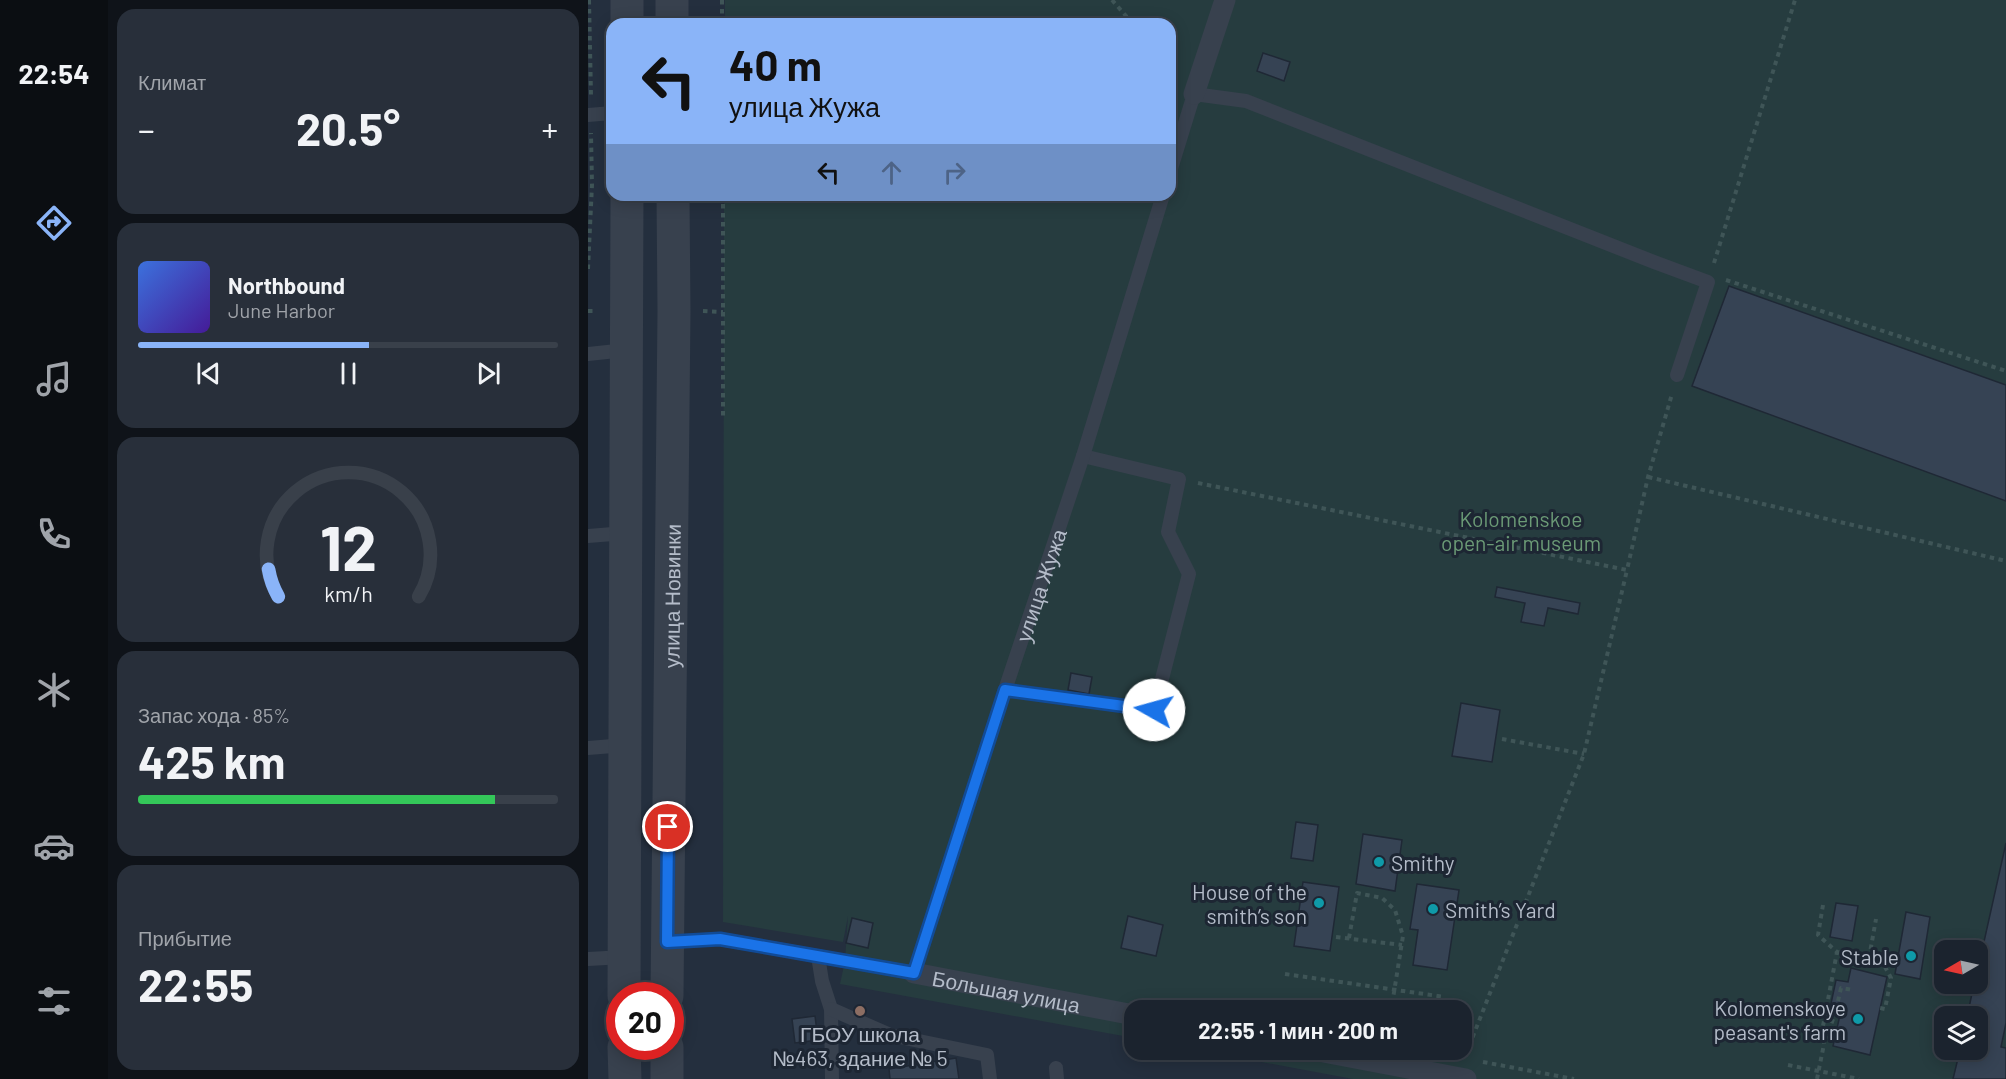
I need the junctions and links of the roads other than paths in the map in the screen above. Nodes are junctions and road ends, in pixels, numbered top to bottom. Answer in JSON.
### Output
{"nodes":[{"id":1,"x":627,"y":0,"type":"edge"},
{"id":2,"x":672,"y":0,"type":"edge"},
{"id":3,"x":1225,"y":0,"type":"edge"},
{"id":4,"x":627,"y":18,"type":"edge"},
{"id":5,"x":672,"y":18,"type":"edge"},
{"id":6,"x":1194,"y":94,"type":"junction"},
{"id":7,"x":606,"y":114,"type":"edge"},
{"id":8,"x":588,"y":115,"type":"edge"},
{"id":9,"x":1176,"y":152,"type":"edge"},
{"id":10,"x":627,"y":201,"type":"edge"},
{"id":11,"x":673,"y":201,"type":"edge"},
{"id":12,"x":1161,"y":201,"type":"edge"},
{"id":13,"x":626,"y":350,"type":"junction"},
{"id":14,"x":588,"y":354,"type":"edge"},
{"id":15,"x":1677,"y":375,"type":"road end"},
{"id":16,"x":1083,"y":456,"type":"junction"},
{"id":17,"x":626,"y":533,"type":"junction"},
{"id":18,"x":588,"y":536,"type":"edge"},
{"id":19,"x":1005,"y":690,"type":"junction"},
{"id":20,"x":625,"y":745,"type":"junction"},
{"id":21,"x":588,"y":748,"type":"edge"},
{"id":22,"x":667,"y":942,"type":"junction"},
{"id":23,"x":818,"y":956,"type":"junction"},
{"id":24,"x":624,"y":957,"type":"junction"},
{"id":25,"x":588,"y":959,"type":"edge"},
{"id":26,"x":914,"y":973,"type":"junction"},
{"id":27,"x":624,"y":982,"type":"edge"},
{"id":28,"x":667,"y":982,"type":"edge"},
{"id":29,"x":831,"y":1010,"type":"junction"},
{"id":30,"x":1124,"y":1014,"type":"edge"},
{"id":31,"x":624,"y":1060,"type":"edge"},
{"id":32,"x":667,"y":1060,"type":"edge"},
{"id":33,"x":1381,"y":1060,"type":"edge"},
{"id":34,"x":1462,"y":1072,"type":"edge"},
{"id":35,"x":625,"y":1079,"type":"edge"},
{"id":36,"x":667,"y":1079,"type":"edge"},
{"id":37,"x":832,"y":1079,"type":"edge"},
{"id":38,"x":990,"y":1079,"type":"edge"}],
"edges":[{"from":1,"to":4,"type":"street"},
{"from":2,"to":5,"type":"street"},
{"from":3,"to":6,"type":"street"},
{"from":6,"to":9,"type":"lane"},
{"from":6,"to":15,"type":"lane"},
{"from":7,"to":8,"type":"lane"},
{"from":10,"to":13,"type":"street"},
{"from":11,"to":22,"type":"street","name":"улица Новинки"},
{"from":12,"to":16,"type":"lane","name":"улица Жужа"},
{"from":13,"to":14,"type":"lane"},
{"from":13,"to":17,"type":"street"},
{"from":16,"to":19,"type":"lane","name":"улица Жужа"},
{"from":16,"to":19,"type":"lane"},
{"from":17,"to":18,"type":"lane"},
{"from":17,"to":20,"type":"street"},
{"from":19,"to":26,"type":"lane","name":"улица Жужа"},
{"from":20,"to":21,"type":"lane"},
{"from":20,"to":24,"type":"street"},
{"from":22,"to":23,"type":"lane","name":"Большая улица"},
{"from":22,"to":28,"type":"street","name":"улица Новинки"},
{"from":23,"to":26,"type":"lane","name":"Большая улица"},
{"from":23,"to":29,"type":"lane"},
{"from":24,"to":25,"type":"lane"},
{"from":24,"to":27,"type":"street"},
{"from":26,"to":30,"type":"street","name":"Большая улица"},
{"from":29,"to":37,"type":"lane"},
{"from":29,"to":38,"type":"lane"},
{"from":31,"to":35,"type":"street"},
{"from":32,"to":36,"type":"street"},
{"from":33,"to":34,"type":"street"}]}
